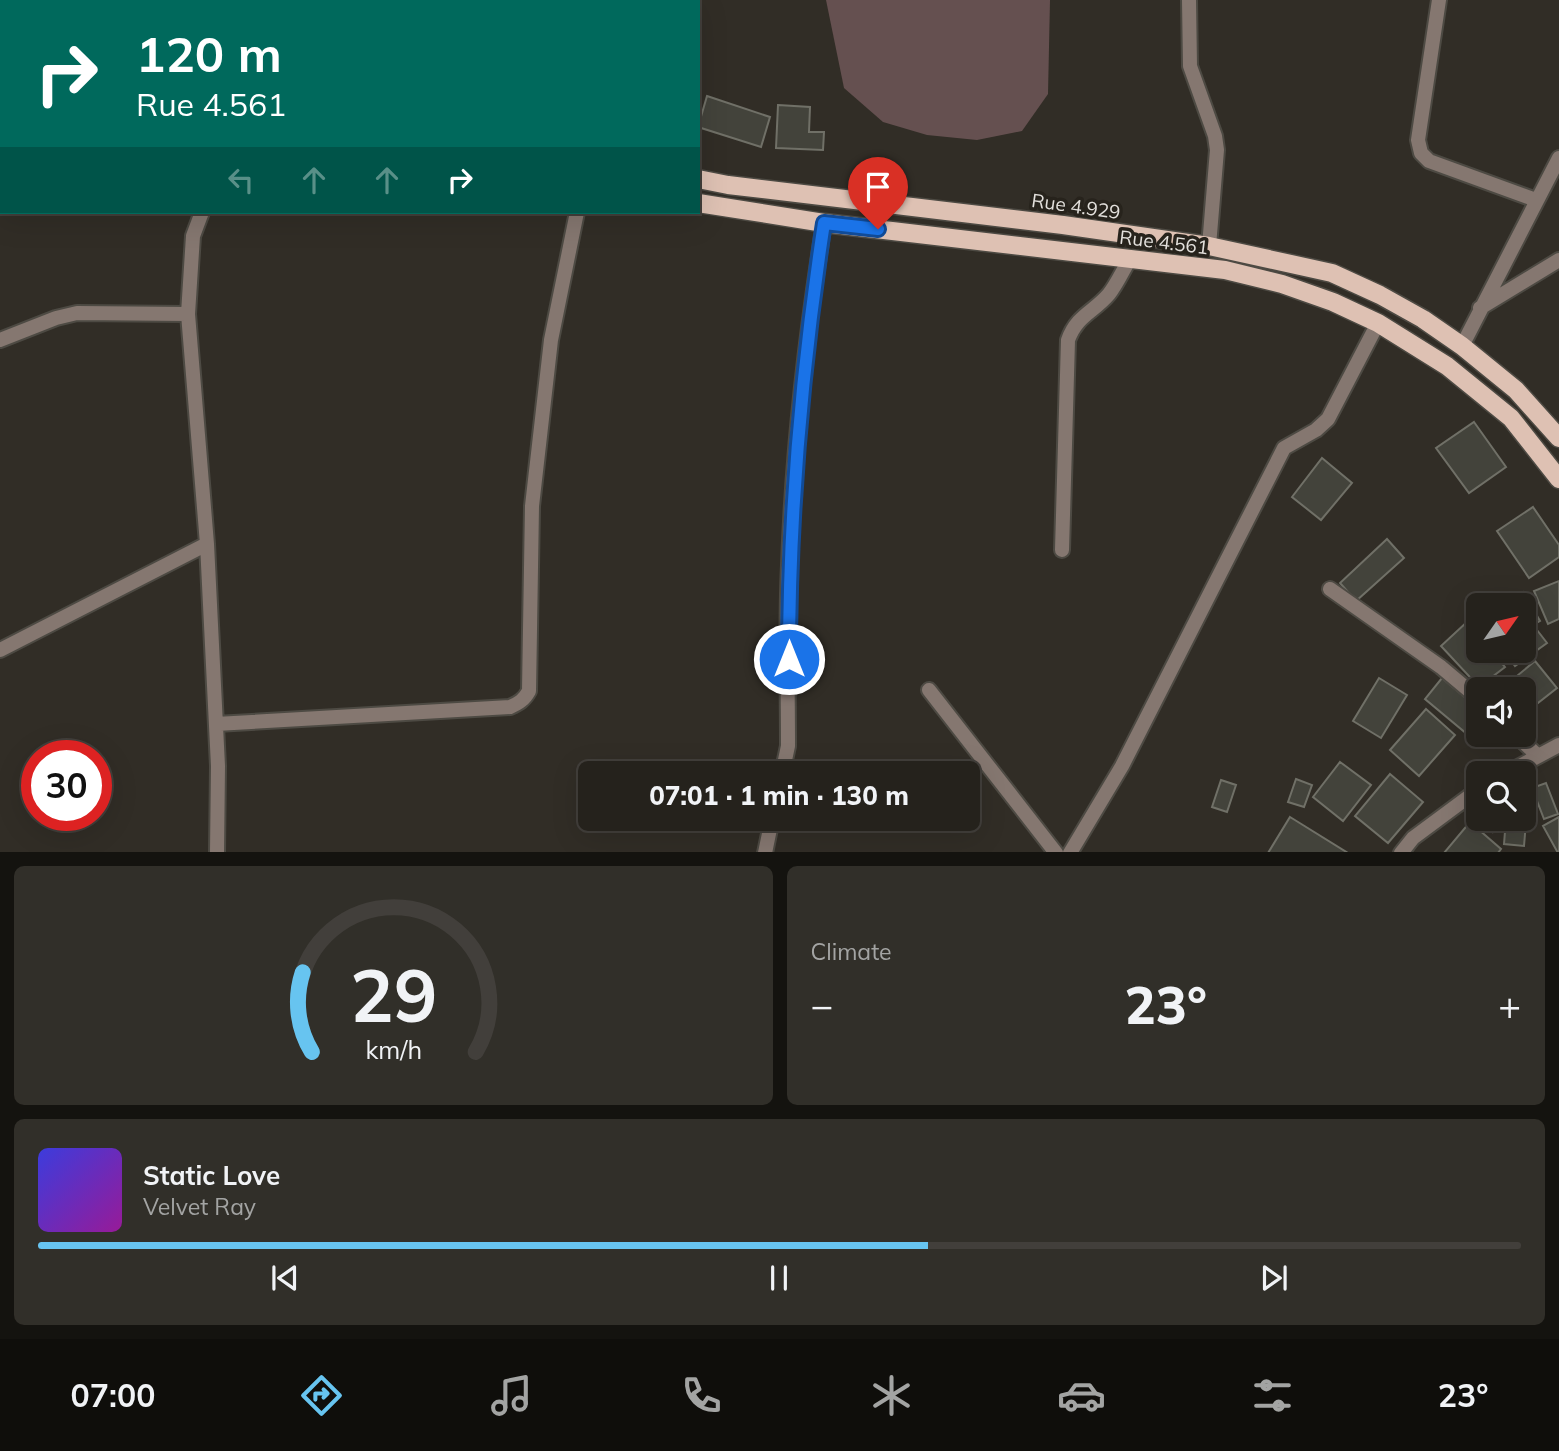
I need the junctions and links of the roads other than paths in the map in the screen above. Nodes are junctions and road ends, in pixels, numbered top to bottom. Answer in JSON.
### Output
{"nodes":[{"id":1,"x":1189,"y":0,"type":"edge"},
{"id":2,"x":1439,"y":0,"type":"edge"},
{"id":3,"x":1559,"y":158,"type":"edge"},
{"id":4,"x":700,"y":179,"type":"edge"},
{"id":5,"x":1536,"y":200,"type":"junction"},
{"id":6,"x":700,"y":203,"type":"edge"},
{"id":7,"x":201,"y":214,"type":"edge"},
{"id":8,"x":577,"y":214,"type":"edge"},
{"id":9,"x":824,"y":223,"type":"junction"},
{"id":10,"x":1209,"y":246,"type":"junction"},
{"id":11,"x":1130,"y":259,"type":"junction"},
{"id":12,"x":1559,"y":260,"type":"edge"},
{"id":13,"x":1480,"y":308,"type":"junction"},
{"id":14,"x":188,"y":314,"type":"junction"},
{"id":15,"x":1378,"y":323,"type":"junction"},
{"id":16,"x":0,"y":340,"type":"edge"},
{"id":17,"x":1462,"y":346,"type":"junction"},
{"id":18,"x":1559,"y":438,"type":"edge"},
{"id":19,"x":1559,"y":479,"type":"edge"},
{"id":20,"x":207,"y":544,"type":"junction"},
{"id":21,"x":1062,"y":550,"type":"dead end"},
{"id":22,"x":1329,"y":589,"type":"dead end"},
{"id":23,"x":0,"y":650,"type":"edge"},
{"id":24,"x":1466,"y":688,"type":"edge"},
{"id":25,"x":929,"y":690,"type":"dead end"},
{"id":26,"x":216,"y":724,"type":"junction"},
{"id":27,"x":1559,"y":745,"type":"edge"},
{"id":28,"x":1529,"y":747,"type":"edge"},
{"id":29,"x":1537,"y":755,"type":"junction"},
{"id":30,"x":785,"y":761,"type":"edge"},
{"id":31,"x":1527,"y":761,"type":"edge"},
{"id":32,"x":1466,"y":799,"type":"edge"},
{"id":33,"x":769,"y":831,"type":"edge"},
{"id":34,"x":217,"y":852,"type":"edge"},
{"id":35,"x":765,"y":852,"type":"edge"},
{"id":36,"x":1056,"y":852,"type":"edge"},
{"id":37,"x":1070,"y":852,"type":"edge"},
{"id":38,"x":1401,"y":852,"type":"edge"}],
"edges":[{"from":1,"to":10,"type":"street"},
{"from":2,"to":5,"type":"street"},
{"from":3,"to":5,"type":"street"},
{"from":4,"to":10,"type":"main road","name":"Rue 4.929"},
{"from":5,"to":13,"type":"street"},
{"from":6,"to":9,"type":"main road","name":"Rue 4.561"},
{"from":7,"to":14,"type":"street"},
{"from":8,"to":26,"type":"street"},
{"from":9,"to":11,"type":"main road","name":"Rue 4.561"},
{"from":9,"to":30,"type":"street"},
{"from":10,"to":17,"type":"main road","name":"Rue 4.929"},
{"from":11,"to":15,"type":"main road","name":"Rue 4.561"},
{"from":11,"to":21,"type":"street"},
{"from":12,"to":13,"type":"street"},
{"from":13,"to":17,"type":"street"},
{"from":14,"to":16,"type":"street"},
{"from":14,"to":20,"type":"street"},
{"from":15,"to":19,"type":"main road","name":"Rue 4.561"},
{"from":15,"to":37,"type":"street"},
{"from":17,"to":18,"type":"main road","name":"Rue 4.929"},
{"from":20,"to":23,"type":"street"},
{"from":20,"to":26,"type":"street"},
{"from":22,"to":24,"type":"street"},
{"from":25,"to":36,"type":"street"},
{"from":26,"to":34,"type":"street"},
{"from":27,"to":29,"type":"street"},
{"from":28,"to":29,"type":"street"},
{"from":29,"to":31,"type":"street"},
{"from":32,"to":38,"type":"street"},
{"from":33,"to":35,"type":"street"}]}
